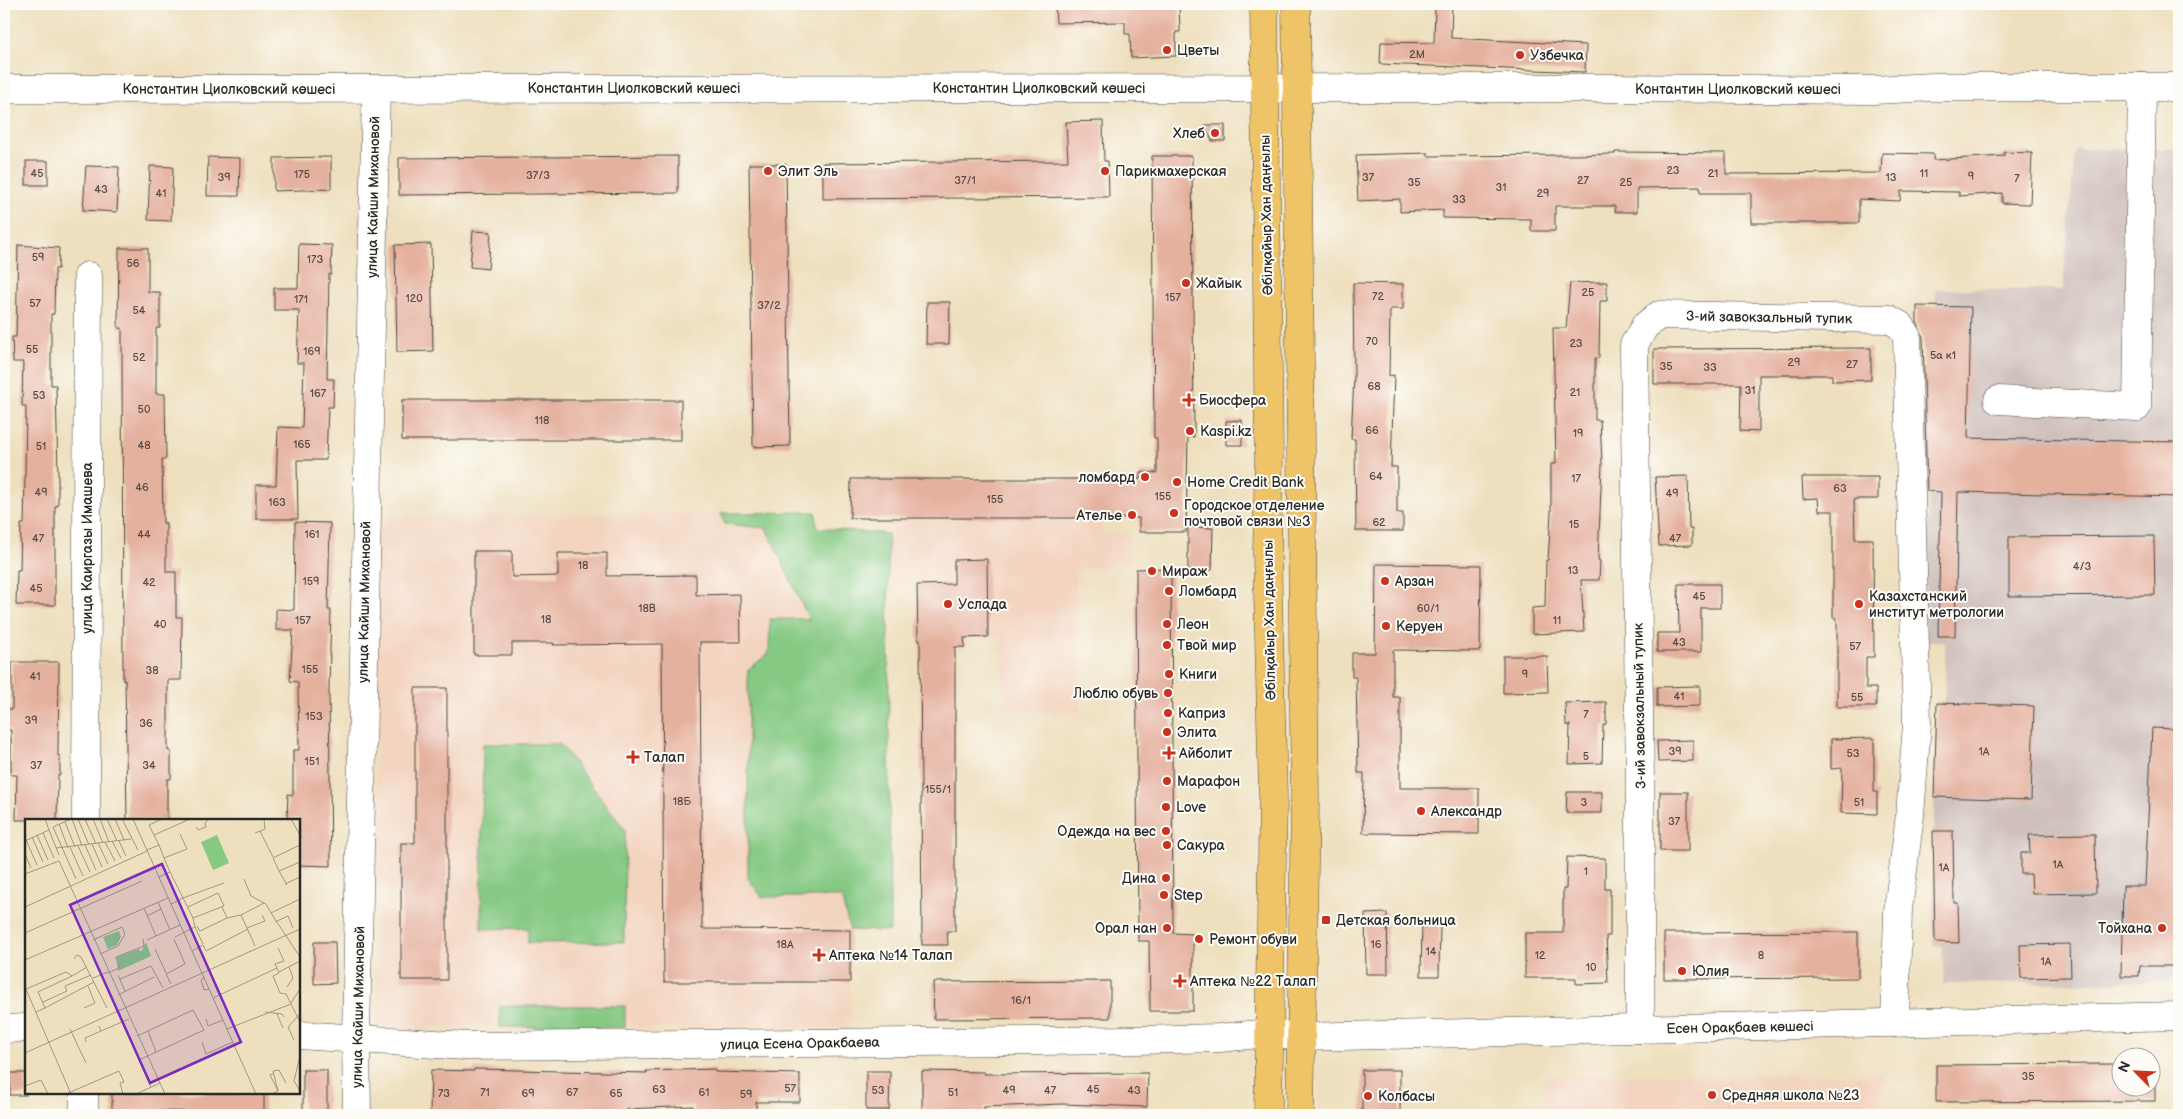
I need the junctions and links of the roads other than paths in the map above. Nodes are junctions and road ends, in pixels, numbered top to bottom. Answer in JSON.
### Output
{"nodes":[{"id":1,"x":1264,"y":4,"type":"edge"},
{"id":2,"x":1296,"y":4,"type":"edge"},
{"id":3,"x":2142,"y":87,"type":"junction"},
{"id":4,"x":2179,"y":87,"type":"edge"},
{"id":5,"x":1265,"y":88,"type":"junction"},
{"id":6,"x":1297,"y":88,"type":"junction"},
{"id":7,"x":4,"y":89,"type":"edge"},
{"id":8,"x":376,"y":89,"type":"junction"},
{"id":9,"x":88,"y":276,"type":"dead end"},
{"id":10,"x":1998,"y":400,"type":"dead end"},
{"id":11,"x":86,"y":819,"type":"edge"},
{"id":12,"x":2179,"y":1016,"type":"edge"},
{"id":13,"x":1895,"y":1023,"type":"junction"},
{"id":14,"x":4,"y":1028,"type":"edge"},
{"id":15,"x":25,"y":1028,"type":"edge"},
{"id":16,"x":1640,"y":1029,"type":"junction"},
{"id":17,"x":1268,"y":1033,"type":"junction"},
{"id":18,"x":300,"y":1035,"type":"edge"},
{"id":19,"x":356,"y":1037,"type":"junction"},
{"id":20,"x":1300,"y":1037,"type":"junction"},
{"id":21,"x":84,"y":1094,"type":"edge"},
{"id":22,"x":84,"y":1115,"type":"edge"},
{"id":23,"x":357,"y":1115,"type":"edge"},
{"id":24,"x":1268,"y":1115,"type":"edge"},
{"id":25,"x":1300,"y":1115,"type":"edge"}],
"edges":[{"from":1,"to":5,"type":"main road","name":"Әбілқайыр Хан даңғылы"},
{"from":2,"to":6,"type":"main road"},
{"from":3,"to":4,"type":"street","name":"Контантин Циолковский көшесі"},
{"from":3,"to":6,"type":"street","name":"Контантин Циолковский көшесі"},
{"from":3,"to":10,"type":"street"},
{"from":5,"to":6,"type":"street","name":"Контантин Циолковский көшесі"},
{"from":5,"to":8,"type":"street","name":"Константин Циолковский көшесі"},
{"from":5,"to":17,"type":"main road","name":"Әбілқайыр Хан даңғылы"},
{"from":6,"to":20,"type":"main road"},
{"from":7,"to":8,"type":"street","name":"Константин Циолковский көшесі"},
{"from":8,"to":19,"type":"street","name":"улица Кайши Михановой"},
{"from":9,"to":11,"type":"street","name":"улица Каиргазы Имашева"},
{"from":12,"to":13,"type":"street","name":"Есен Орақбаев көшесі"},
{"from":13,"to":16,"type":"street","name":"Есен Орақбаев көшесі"},
{"from":13,"to":16,"type":"street","name":"3-ий завокзальный тупик"},
{"from":14,"to":15,"type":"street"},
{"from":16,"to":20,"type":"street","name":"Есен Орақбаев көшесі"},
{"from":17,"to":19,"type":"street","name":"улица Есена Оракбаева"},
{"from":17,"to":20,"type":"street","name":"улица Есена Оракбаева"},
{"from":17,"to":24,"type":"main road","name":"Әбілқайыр Хан даңғылы"},
{"from":18,"to":19,"type":"street","name":"улица Есена Оракбаева"},
{"from":19,"to":23,"type":"street","name":"улица Кайши Михановой"},
{"from":20,"to":25,"type":"main road"},
{"from":21,"to":22,"type":"street"}]}
